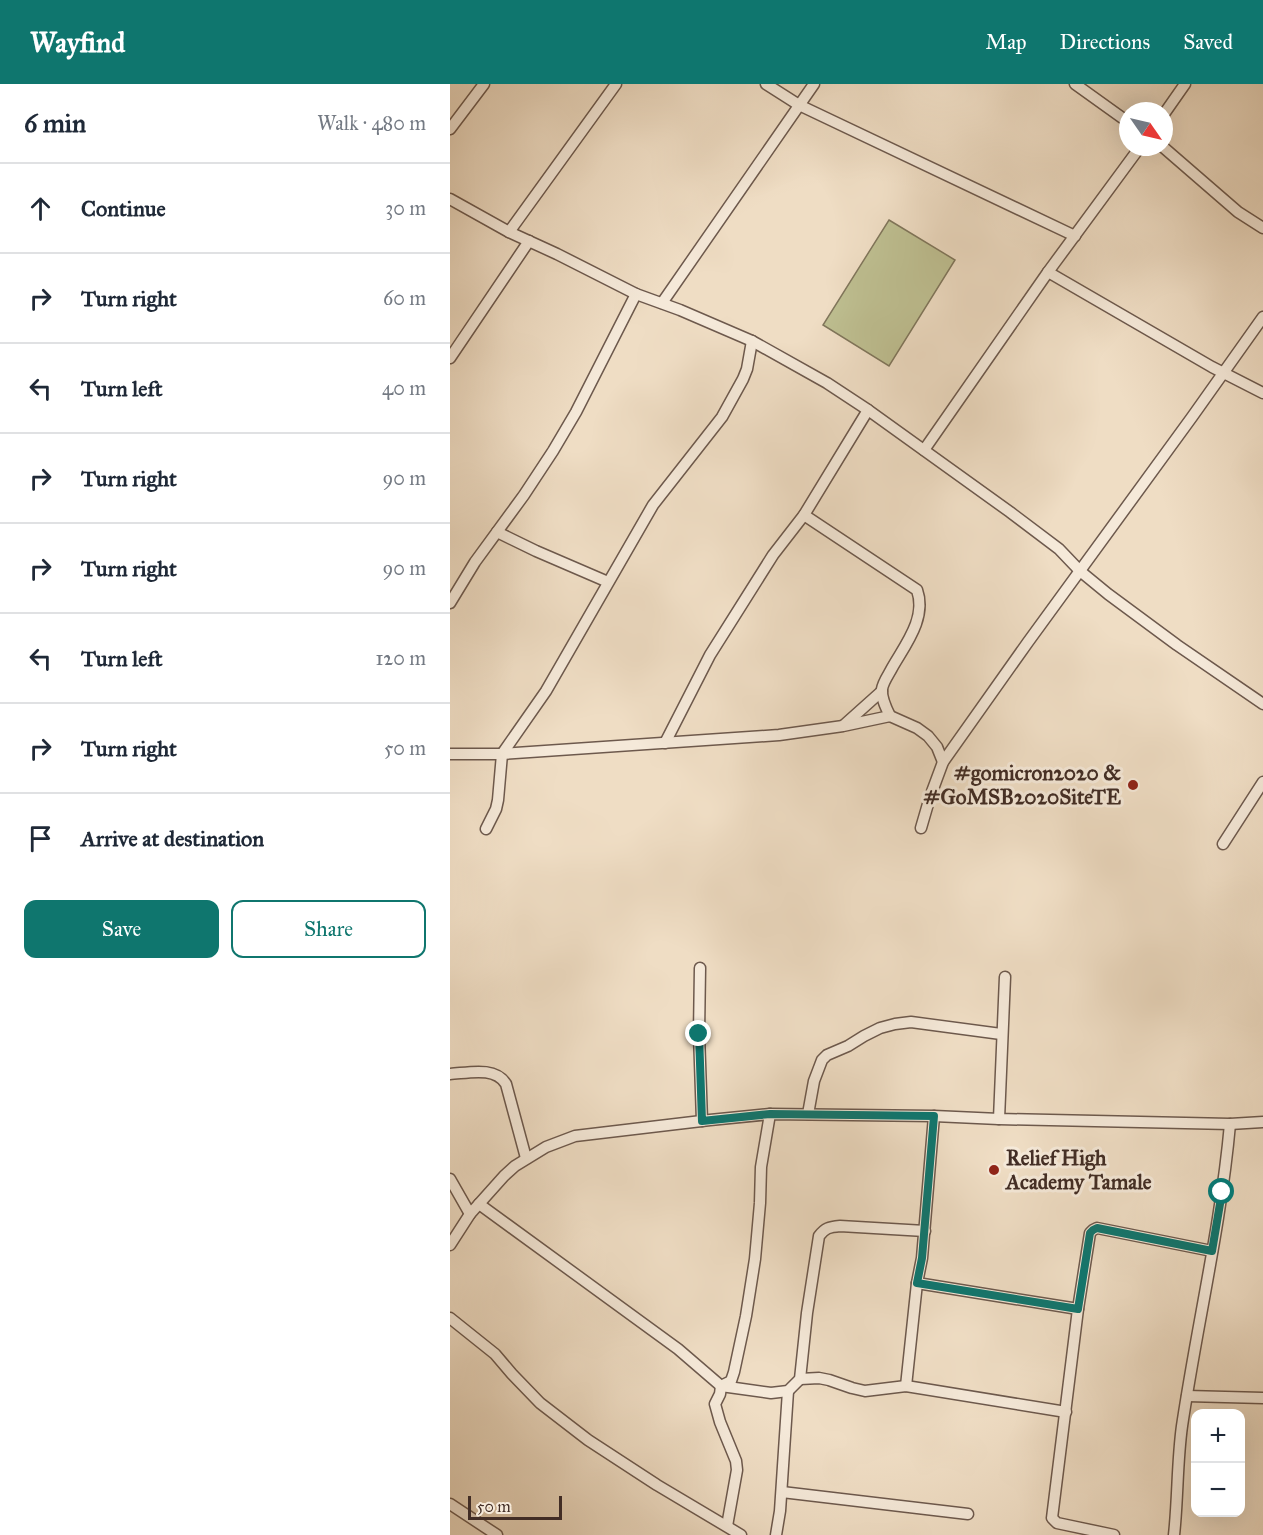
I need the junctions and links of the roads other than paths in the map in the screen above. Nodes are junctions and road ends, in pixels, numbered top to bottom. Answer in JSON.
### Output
{"nodes":[{"id":1,"x":484,"y":84,"type":"edge"},
{"id":2,"x":616,"y":84,"type":"edge"},
{"id":3,"x":766,"y":84,"type":"edge"},
{"id":4,"x":814,"y":84,"type":"edge"},
{"id":5,"x":1075,"y":84,"type":"edge"},
{"id":6,"x":1185,"y":84,"type":"edge"},
{"id":7,"x":1172,"y":102,"type":"edge"},
{"id":8,"x":799,"y":105,"type":"junction"},
{"id":9,"x":1119,"y":116,"type":"edge"},
{"id":10,"x":450,"y":129,"type":"edge"},
{"id":11,"x":1133,"y":156,"type":"edge"},
{"id":12,"x":1173,"y":156,"type":"edge"},
{"id":13,"x":450,"y":199,"type":"edge"},
{"id":14,"x":1263,"y":228,"type":"edge"},
{"id":15,"x":508,"y":232,"type":"junction"},
{"id":16,"x":1075,"y":236,"type":"junction"},
{"id":17,"x":529,"y":241,"type":"junction"},
{"id":18,"x":1048,"y":272,"type":"junction"},
{"id":19,"x":636,"y":294,"type":"junction"},
{"id":20,"x":662,"y":303,"type":"junction"},
{"id":21,"x":1263,"y":317,"type":"edge"},
{"id":22,"x":752,"y":341,"type":"junction"},
{"id":23,"x":450,"y":358,"type":"edge"},
{"id":24,"x":1223,"y":373,"type":"junction"},
{"id":25,"x":1263,"y":393,"type":"edge"},
{"id":26,"x":868,"y":410,"type":"junction"},
{"id":27,"x":924,"y":450,"type":"junction"},
{"id":28,"x":804,"y":515,"type":"junction"},
{"id":29,"x":497,"y":532,"type":"junction"},
{"id":30,"x":1080,"y":570,"type":"junction"},
{"id":31,"x":608,"y":582,"type":"junction"},
{"id":32,"x":450,"y":603,"type":"edge"},
{"id":33,"x":882,"y":690,"type":"junction"},
{"id":34,"x":1263,"y":704,"type":"edge"},
{"id":35,"x":890,"y":716,"type":"junction"},
{"id":36,"x":843,"y":726,"type":"junction"},
{"id":37,"x":665,"y":743,"type":"junction"},
{"id":38,"x":450,"y":754,"type":"edge"},
{"id":39,"x":502,"y":754,"type":"junction"},
{"id":40,"x":943,"y":762,"type":"junction"},
{"id":41,"x":1263,"y":782,"type":"edge"},
{"id":42,"x":486,"y":828,"type":"dead end"},
{"id":43,"x":921,"y":828,"type":"dead end"},
{"id":44,"x":1223,"y":843,"type":"dead end"},
{"id":45,"x":700,"y":968,"type":"dead end"},
{"id":46,"x":1005,"y":977,"type":"dead end"},
{"id":47,"x":1001,"y":1034,"type":"junction"},
{"id":48,"x":450,"y":1074,"type":"edge"},
{"id":49,"x":770,"y":1114,"type":"junction"},
{"id":50,"x":808,"y":1114,"type":"junction"},
{"id":51,"x":934,"y":1116,"type":"junction"},
{"id":52,"x":999,"y":1119,"type":"junction"},
{"id":53,"x":702,"y":1121,"type":"junction"},
{"id":54,"x":1263,"y":1122,"type":"edge"},
{"id":55,"x":1230,"y":1124,"type":"junction"},
{"id":56,"x":526,"y":1158,"type":"junction"},
{"id":57,"x":450,"y":1179,"type":"edge"},
{"id":58,"x":479,"y":1204,"type":"junction"},
{"id":59,"x":471,"y":1214,"type":"junction"},
{"id":60,"x":925,"y":1231,"type":"junction"},
{"id":61,"x":450,"y":1245,"type":"edge"},
{"id":62,"x":1212,"y":1251,"type":"junction"},
{"id":63,"x":917,"y":1283,"type":"junction"},
{"id":64,"x":1078,"y":1309,"type":"junction"},
{"id":65,"x":450,"y":1318,"type":"edge"},
{"id":66,"x":800,"y":1379,"type":"junction"},
{"id":67,"x":721,"y":1386,"type":"junction"},
{"id":68,"x":906,"y":1386,"type":"junction"},
{"id":69,"x":788,"y":1391,"type":"junction"},
{"id":70,"x":1187,"y":1396,"type":"junction"},
{"id":71,"x":1263,"y":1398,"type":"edge"},
{"id":72,"x":1066,"y":1412,"type":"junction"},
{"id":73,"x":782,"y":1492,"type":"junction"},
{"id":74,"x":450,"y":1504,"type":"edge"},
{"id":75,"x":968,"y":1514,"type":"dead end"},
{"id":76,"x":727,"y":1526,"type":"junction"},
{"id":77,"x":496,"y":1535,"type":"edge"},
{"id":78,"x":741,"y":1535,"type":"edge"},
{"id":79,"x":776,"y":1535,"type":"edge"},
{"id":80,"x":1114,"y":1535,"type":"edge"},
{"id":81,"x":1174,"y":1535,"type":"edge"}],
"edges":[{"from":1,"to":10,"type":"street"},
{"from":2,"to":15,"type":"street"},
{"from":3,"to":8,"type":"street"},
{"from":4,"to":8,"type":"street"},
{"from":5,"to":9,"type":"street"},
{"from":6,"to":7,"type":"street"},
{"from":8,"to":16,"type":"street"},
{"from":8,"to":20,"type":"street"},
{"from":11,"to":16,"type":"street"},
{"from":12,"to":14,"type":"street"},
{"from":13,"to":15,"type":"street"},
{"from":15,"to":17,"type":"street"},
{"from":16,"to":18,"type":"street"},
{"from":17,"to":19,"type":"street"},
{"from":17,"to":23,"type":"street"},
{"from":18,"to":24,"type":"street"},
{"from":18,"to":27,"type":"street"},
{"from":19,"to":20,"type":"street"},
{"from":19,"to":29,"type":"street"},
{"from":20,"to":22,"type":"street"},
{"from":21,"to":24,"type":"street"},
{"from":22,"to":26,"type":"street"},
{"from":22,"to":31,"type":"street"},
{"from":24,"to":25,"type":"street"},
{"from":24,"to":30,"type":"street"},
{"from":26,"to":27,"type":"street"},
{"from":26,"to":28,"type":"street"},
{"from":27,"to":30,"type":"street"},
{"from":28,"to":33,"type":"street"},
{"from":28,"to":37,"type":"street"},
{"from":29,"to":31,"type":"street"},
{"from":29,"to":32,"type":"street"},
{"from":30,"to":34,"type":"street"},
{"from":30,"to":40,"type":"street"},
{"from":31,"to":39,"type":"street"},
{"from":33,"to":35,"type":"street"},
{"from":33,"to":36,"type":"street"},
{"from":35,"to":36,"type":"street"},
{"from":35,"to":40,"type":"street"},
{"from":36,"to":37,"type":"street"},
{"from":37,"to":39,"type":"street"},
{"from":38,"to":39,"type":"street"},
{"from":39,"to":42,"type":"street"},
{"from":40,"to":43,"type":"street"},
{"from":41,"to":44,"type":"street"},
{"from":45,"to":53,"type":"street"},
{"from":46,"to":47,"type":"street"},
{"from":47,"to":50,"type":"street"},
{"from":47,"to":52,"type":"street"},
{"from":48,"to":56,"type":"street"},
{"from":49,"to":50,"type":"street"},
{"from":49,"to":53,"type":"street"},
{"from":49,"to":67,"type":"street"},
{"from":50,"to":51,"type":"street"},
{"from":51,"to":52,"type":"street"},
{"from":51,"to":60,"type":"street"},
{"from":52,"to":55,"type":"street"},
{"from":53,"to":56,"type":"street"},
{"from":54,"to":55,"type":"street"},
{"from":55,"to":62,"type":"street"},
{"from":56,"to":58,"type":"street"},
{"from":57,"to":59,"type":"street"},
{"from":58,"to":59,"type":"street"},
{"from":58,"to":67,"type":"street"},
{"from":59,"to":61,"type":"street"},
{"from":60,"to":63,"type":"street"},
{"from":60,"to":66,"type":"street"},
{"from":62,"to":64,"type":"street"},
{"from":62,"to":70,"type":"street"},
{"from":63,"to":64,"type":"street"},
{"from":63,"to":68,"type":"street"},
{"from":64,"to":72,"type":"street"},
{"from":65,"to":76,"type":"street"},
{"from":66,"to":68,"type":"street"},
{"from":66,"to":69,"type":"street"},
{"from":67,"to":69,"type":"street"},
{"from":67,"to":76,"type":"street"},
{"from":68,"to":72,"type":"street"},
{"from":69,"to":73,"type":"street"},
{"from":70,"to":71,"type":"street"},
{"from":70,"to":81,"type":"street"},
{"from":72,"to":80,"type":"street"},
{"from":73,"to":75,"type":"street"},
{"from":73,"to":79,"type":"street"},
{"from":74,"to":77,"type":"street"},
{"from":76,"to":78,"type":"street"}]}
